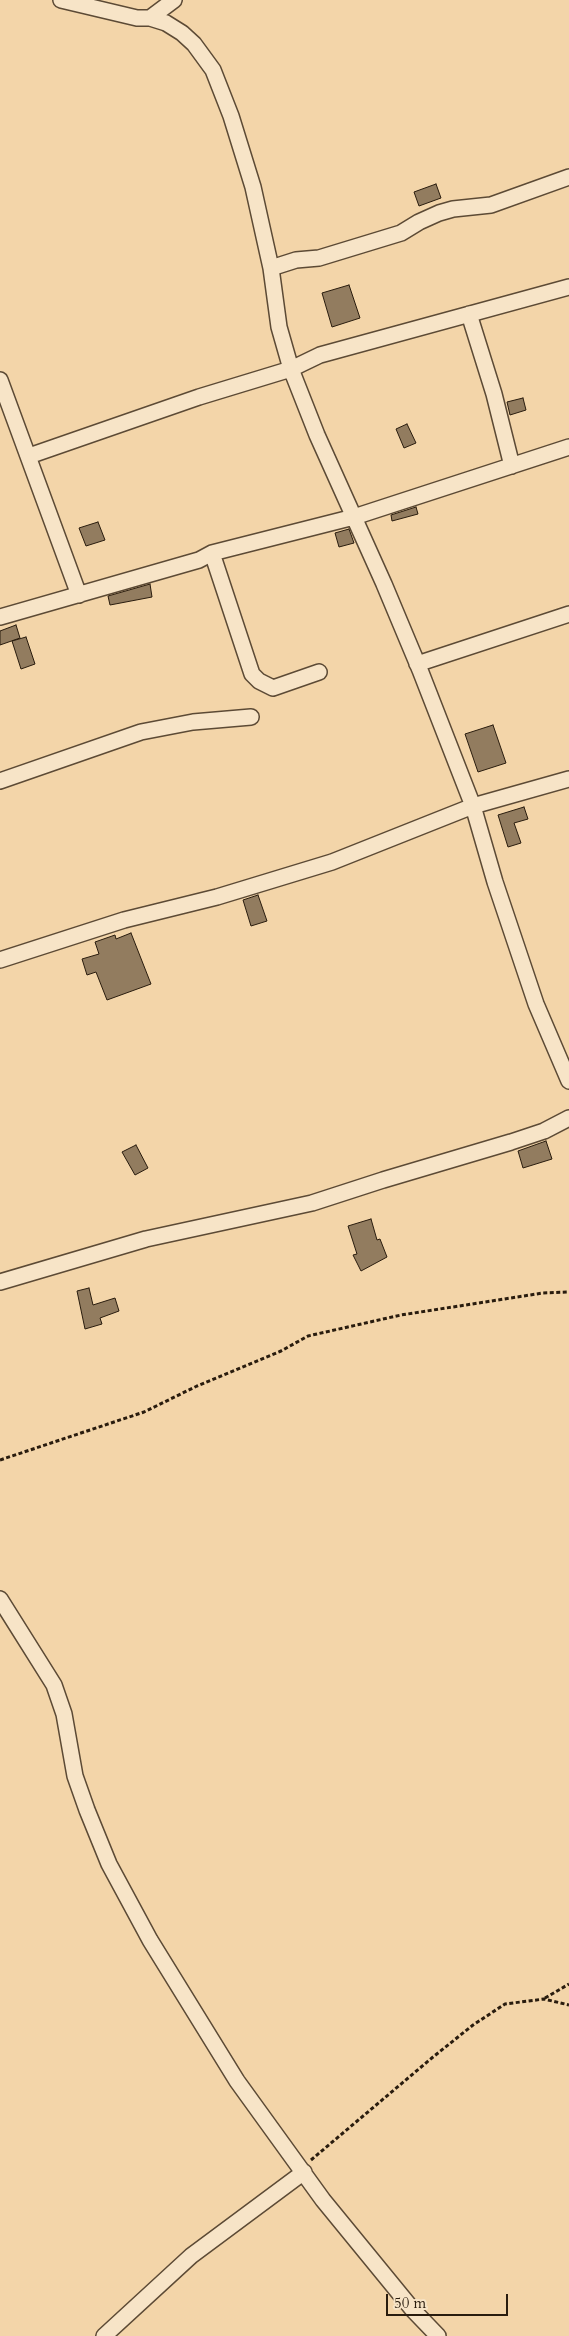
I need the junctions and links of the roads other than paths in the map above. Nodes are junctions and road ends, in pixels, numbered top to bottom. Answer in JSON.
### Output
{"nodes":[{"id":1,"x":61,"y":0,"type":"edge"},
{"id":2,"x":174,"y":0,"type":"edge"},
{"id":3,"x":150,"y":18,"type":"junction"},
{"id":4,"x":569,"y":177,"type":"edge"},
{"id":5,"x":271,"y":268,"type":"junction"},
{"id":6,"x":569,"y":287,"type":"edge"},
{"id":7,"x":469,"y":314,"type":"junction"},
{"id":8,"x":292,"y":369,"type":"junction"},
{"id":9,"x":1,"y":389,"type":"edge"},
{"id":10,"x":569,"y":447,"type":"edge"},
{"id":11,"x":29,"y":456,"type":"junction"},
{"id":12,"x":512,"y":466,"type":"junction"},
{"id":13,"x":354,"y":517,"type":"junction"},
{"id":14,"x":212,"y":553,"type":"junction"},
{"id":15,"x":80,"y":595,"type":"junction"},
{"id":16,"x":569,"y":614,"type":"edge"},
{"id":17,"x":0,"y":617,"type":"edge"},
{"id":18,"x":417,"y":664,"type":"junction"},
{"id":19,"x":318,"y":672,"type":"dead end"},
{"id":20,"x":252,"y":717,"type":"dead end"},
{"id":21,"x":569,"y":779,"type":"edge"},
{"id":22,"x":0,"y":781,"type":"edge"},
{"id":23,"x":473,"y":806,"type":"junction"},
{"id":24,"x":0,"y":960,"type":"edge"},
{"id":25,"x":569,"y":1081,"type":"edge"},
{"id":26,"x":569,"y":1118,"type":"edge"},
{"id":27,"x":0,"y":1282,"type":"edge"},
{"id":28,"x":0,"y":1599,"type":"edge"},
{"id":29,"x":302,"y":2171,"type":"junction"},
{"id":30,"x":104,"y":2336,"type":"edge"},
{"id":31,"x":438,"y":2336,"type":"edge"}],
"edges":[{"from":1,"to":3,"type":"street"},
{"from":2,"to":3,"type":"street"},
{"from":3,"to":5,"type":"street"},
{"from":4,"to":5,"type":"street"},
{"from":5,"to":8,"type":"street"},
{"from":6,"to":7,"type":"street"},
{"from":7,"to":8,"type":"street"},
{"from":7,"to":12,"type":"street"},
{"from":8,"to":11,"type":"street"},
{"from":8,"to":13,"type":"street"},
{"from":9,"to":11,"type":"street"},
{"from":10,"to":12,"type":"street"},
{"from":11,"to":15,"type":"street"},
{"from":12,"to":13,"type":"street"},
{"from":13,"to":14,"type":"street"},
{"from":13,"to":18,"type":"street"},
{"from":14,"to":15,"type":"street"},
{"from":14,"to":19,"type":"street"},
{"from":15,"to":17,"type":"street"},
{"from":16,"to":18,"type":"street"},
{"from":18,"to":23,"type":"street"},
{"from":20,"to":22,"type":"street"},
{"from":21,"to":23,"type":"street"},
{"from":23,"to":24,"type":"street"},
{"from":23,"to":25,"type":"street"},
{"from":26,"to":27,"type":"street"},
{"from":28,"to":29,"type":"street"},
{"from":29,"to":30,"type":"street"},
{"from":29,"to":31,"type":"street"}]}
